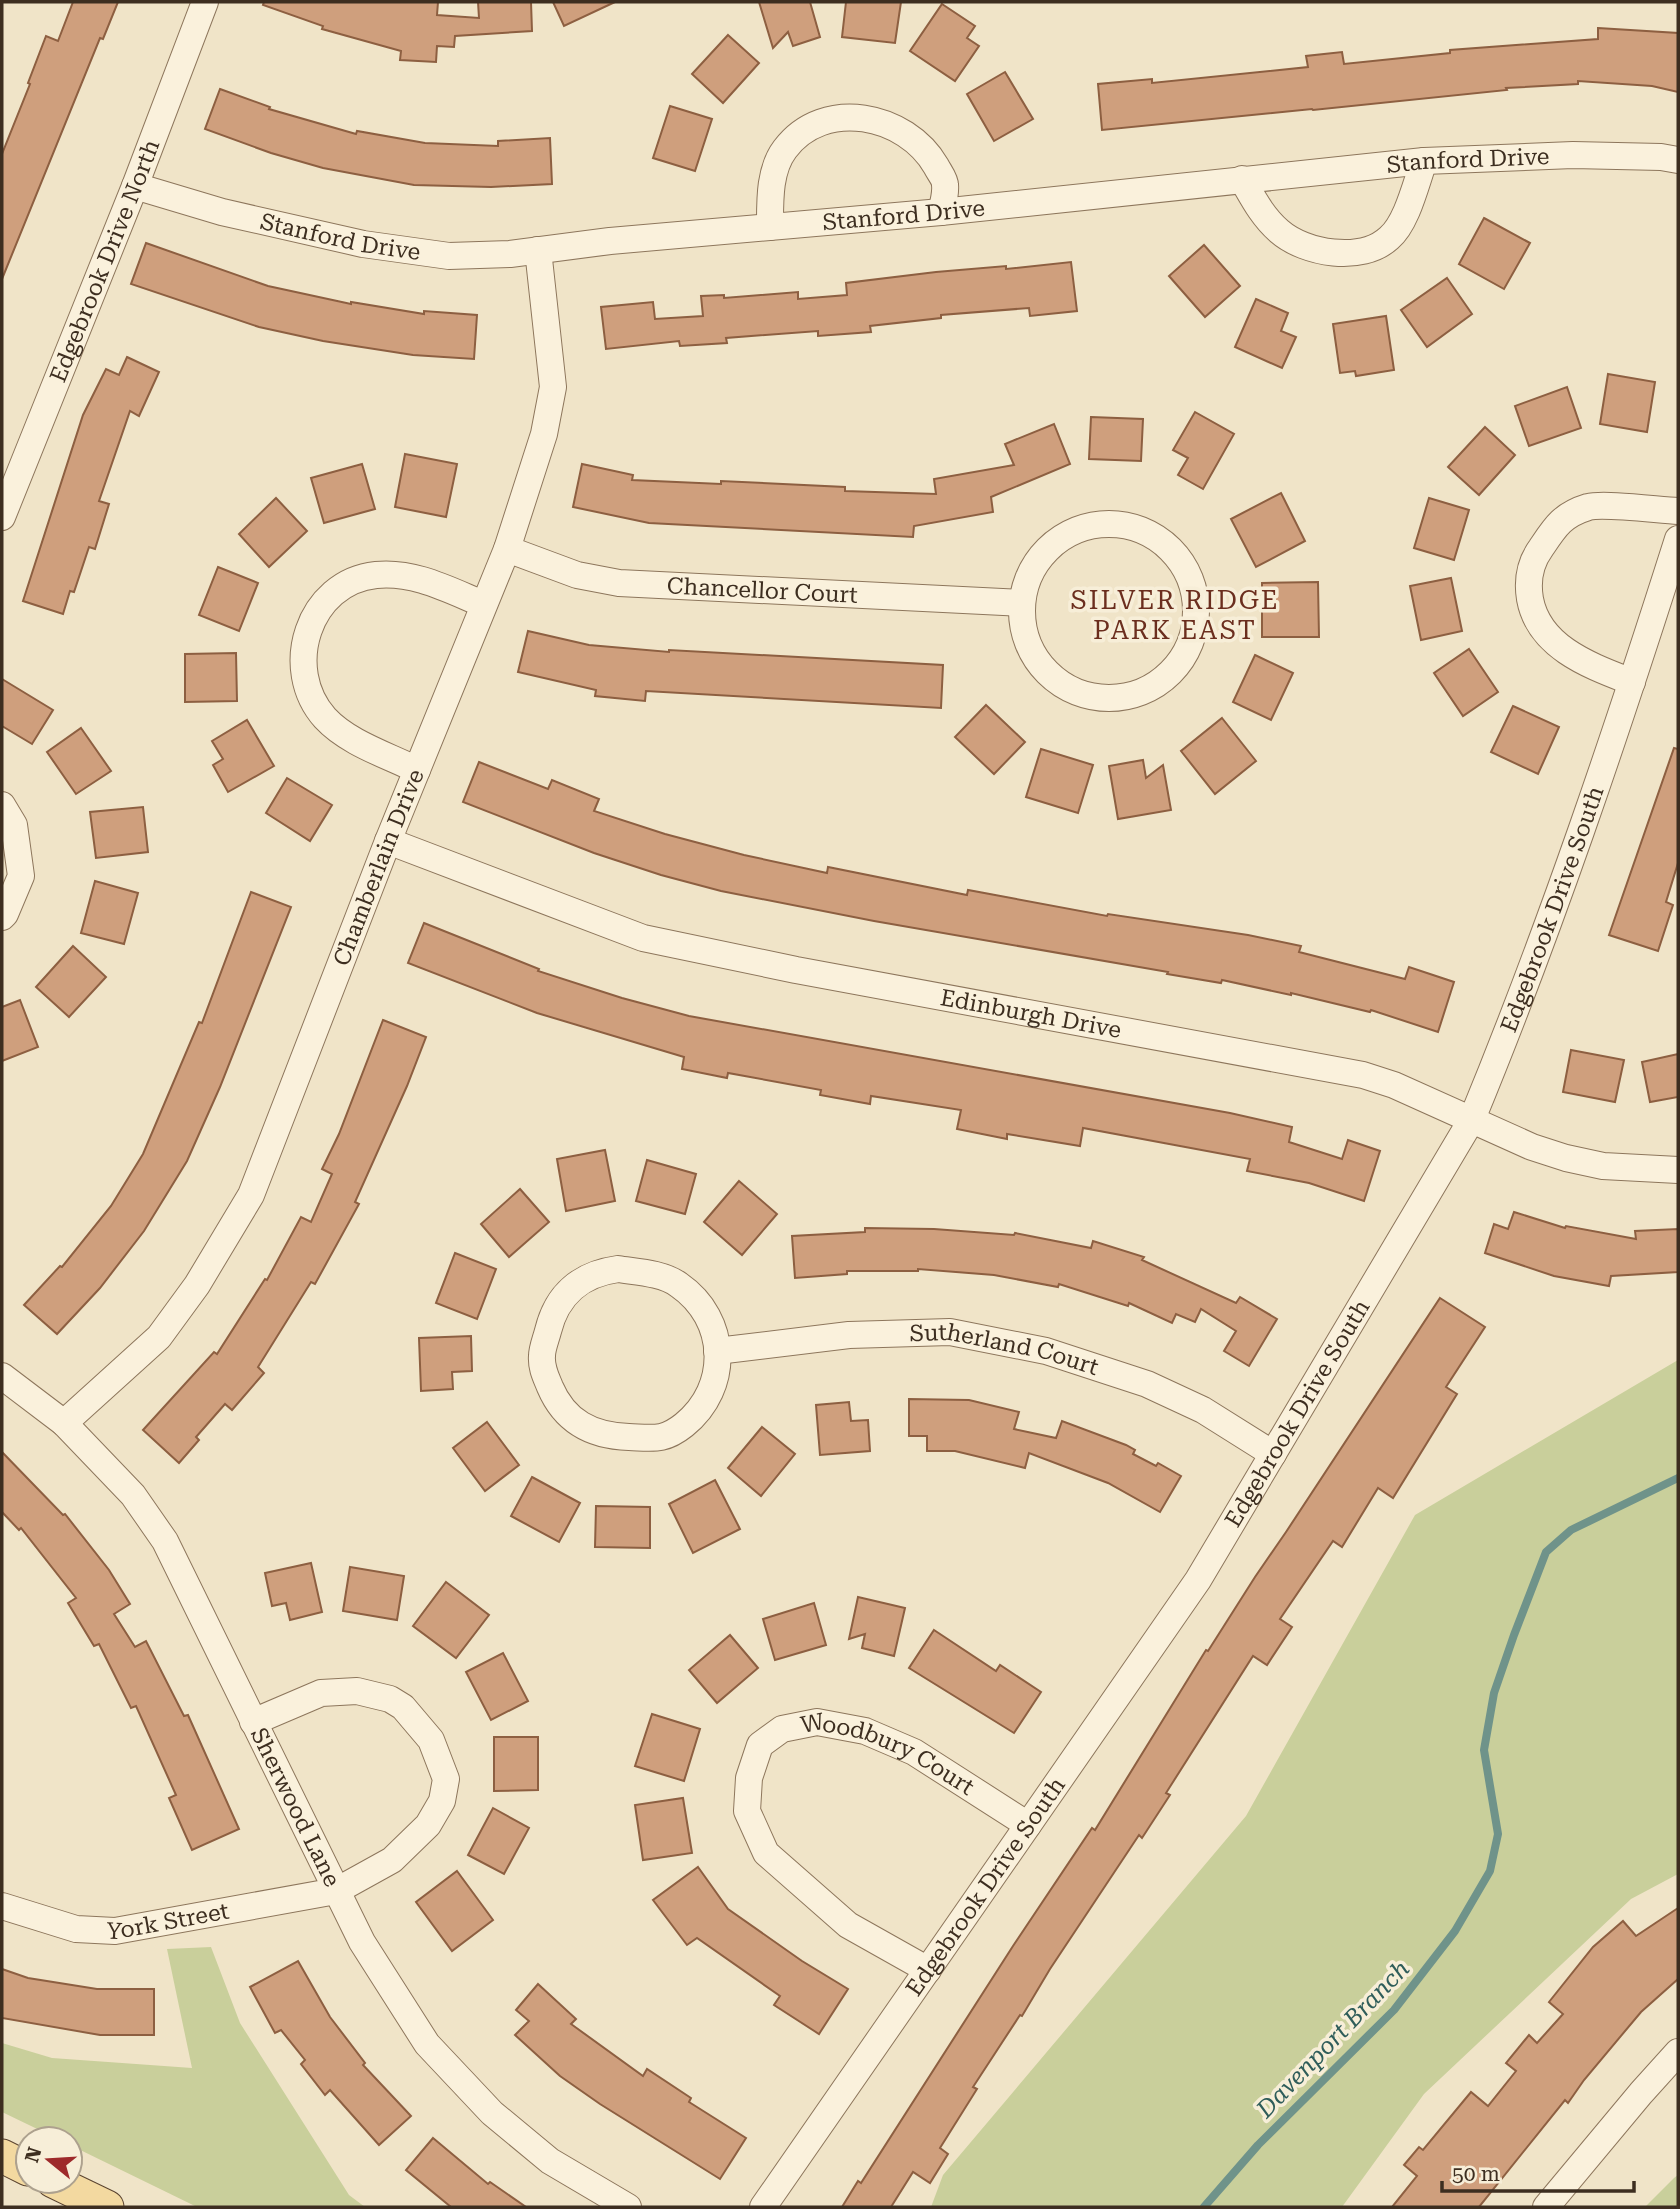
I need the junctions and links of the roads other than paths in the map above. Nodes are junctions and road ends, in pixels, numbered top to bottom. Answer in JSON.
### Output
{"nodes":[{"id":1,"x":205,"y":2,"type":"edge"},
{"id":2,"x":1678,"y":160,"type":"edge"},
{"id":3,"x":1424,"y":161,"type":"junction"},
{"id":4,"x":1242,"y":179,"type":"junction"},
{"id":5,"x":135,"y":186,"type":"junction"},
{"id":6,"x":942,"y":212,"type":"junction"},
{"id":7,"x":770,"y":227,"type":"junction"},
{"id":8,"x":538,"y":250,"type":"junction"},
{"id":9,"x":1678,"y":512,"type":"edge"},
{"id":10,"x":2,"y":517,"type":"edge"},
{"id":11,"x":1678,"y":539,"type":"edge"},
{"id":12,"x":507,"y":549,"type":"junction"},
{"id":13,"x":1022,"y":603,"type":"junction"},
{"id":14,"x":483,"y":604,"type":"junction"},
{"id":15,"x":1632,"y":682,"type":"junction"},
{"id":16,"x":417,"y":770,"type":"junction"},
{"id":17,"x":2,"y":805,"type":"edge"},
{"id":18,"x":388,"y":841,"type":"junction"},
{"id":19,"x":2,"y":917,"type":"edge"},
{"id":20,"x":1472,"y":1119,"type":"junction"},
{"id":21,"x":1678,"y":1170,"type":"edge"},
{"id":22,"x":717,"y":1351,"type":"junction"},
{"id":23,"x":2,"y":1376,"type":"edge"},
{"id":24,"x":64,"y":1423,"type":"junction"},
{"id":25,"x":1273,"y":1454,"type":"junction"},
{"id":26,"x":253,"y":1722,"type":"junction"},
{"id":27,"x":1028,"y":1825,"type":"junction"},
{"id":28,"x":336,"y":1891,"type":"junction"},
{"id":29,"x":2,"y":1906,"type":"edge"},
{"id":30,"x":928,"y":1970,"type":"junction"},
{"id":31,"x":1678,"y":2052,"type":"edge"},
{"id":32,"x":82,"y":2195,"type":"edge"},
{"id":33,"x":107,"y":2207,"type":"edge"},
{"id":34,"x":628,"y":2207,"type":"edge"},
{"id":35,"x":763,"y":2207,"type":"edge"},
{"id":36,"x":1546,"y":2207,"type":"edge"}],
"edges":[{"from":1,"to":5,"type":"street","name":"Edgebrook Drive North"},
{"from":2,"to":3,"type":"street","name":"Stanford Drive"},
{"from":3,"to":4,"type":"street","name":"Stanford Drive"},
{"from":3,"to":4,"type":"street"},
{"from":4,"to":6,"type":"street","name":"Stanford Drive"},
{"from":5,"to":8,"type":"street","name":"Stanford Drive"},
{"from":5,"to":10,"type":"street","name":"Edgebrook Drive North"},
{"from":6,"to":7,"type":"street","name":"Stanford Drive"},
{"from":6,"to":7,"type":"street"},
{"from":7,"to":8,"type":"street","name":"Stanford Drive"},
{"from":8,"to":12,"type":"street","name":"Chamberlain Drive"},
{"from":9,"to":15,"type":"street"},
{"from":11,"to":15,"type":"street","name":"Edgebrook Drive South"},
{"from":12,"to":13,"type":"street","name":"Chancellor Court"},
{"from":12,"to":14,"type":"street","name":"Chamberlain Drive"},
{"from":13,"to":13,"type":"street"},
{"from":14,"to":16,"type":"street","name":"Chamberlain Drive"},
{"from":14,"to":16,"type":"street"},
{"from":15,"to":20,"type":"street","name":"Edgebrook Drive South"},
{"from":16,"to":18,"type":"street","name":"Chamberlain Drive"},
{"from":17,"to":19,"type":"street"},
{"from":18,"to":20,"type":"street","name":"Edinburgh Drive"},
{"from":18,"to":24,"type":"street","name":"Chamberlain Drive"},
{"from":20,"to":21,"type":"street","name":"Edinburgh Drive"},
{"from":20,"to":25,"type":"street","name":"Edgebrook Drive South"},
{"from":22,"to":22,"type":"street"},
{"from":22,"to":25,"type":"street","name":"Sutherland Court"},
{"from":23,"to":24,"type":"street","name":"Sherwood Lane"},
{"from":24,"to":26,"type":"street","name":"Sherwood Lane"},
{"from":25,"to":27,"type":"street","name":"Edgebrook Drive South"},
{"from":26,"to":28,"type":"street","name":"Sherwood Lane"},
{"from":26,"to":28,"type":"street","name":"York Street"},
{"from":27,"to":30,"type":"street","name":"Edgebrook Drive South"},
{"from":27,"to":30,"type":"street","name":"Woodbury Court"},
{"from":28,"to":29,"type":"street","name":"York Street"},
{"from":28,"to":34,"type":"street","name":"Sherwood Lane"},
{"from":30,"to":35,"type":"street","name":"Edgebrook Drive South"},
{"from":31,"to":36,"type":"street"},
{"from":32,"to":33,"type":"main road"}]}
